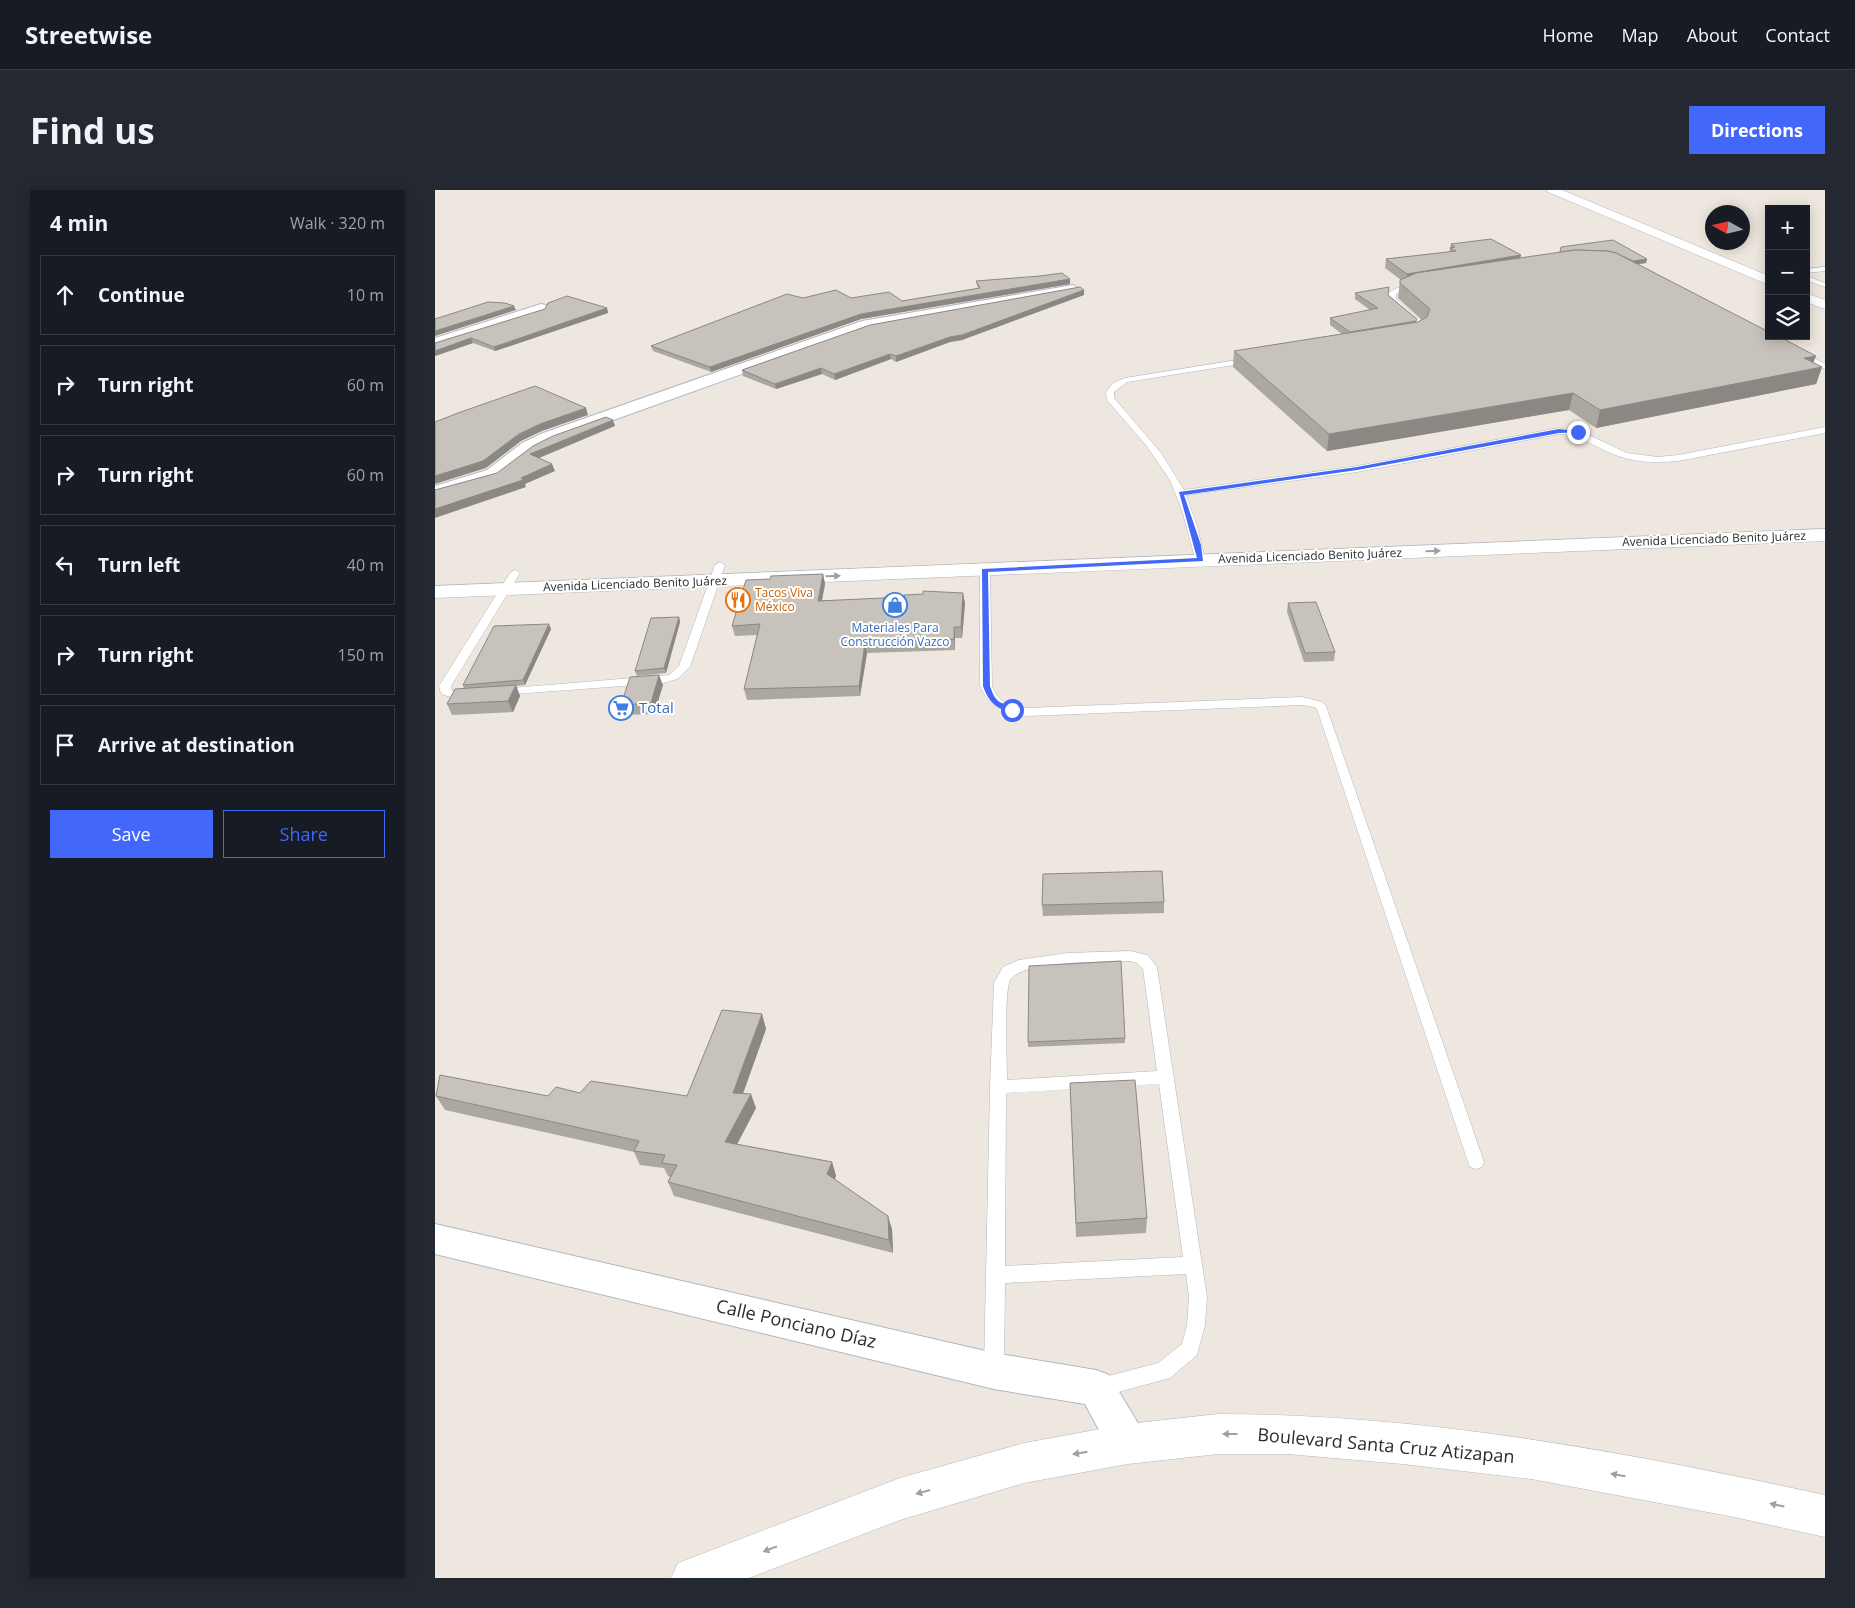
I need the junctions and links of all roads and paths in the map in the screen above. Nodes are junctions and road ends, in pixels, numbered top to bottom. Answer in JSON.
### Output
{"nodes":[{"id":1,"x":1553,"y":190,"type":"edge"},
{"id":2,"x":1825,"y":269,"type":"edge"},
{"id":3,"x":1810,"y":271,"type":"edge"},
{"id":4,"x":1765,"y":278,"type":"edge"},
{"id":5,"x":1810,"y":279,"type":"edge"},
{"id":6,"x":1429,"y":282,"type":"edge"},
{"id":7,"x":1825,"y":285,"type":"edge"},
{"id":8,"x":1073,"y":288,"type":"edge"},
{"id":9,"x":541,"y":308,"type":"edge"},
{"id":10,"x":1405,"y":336,"type":"edge"},
{"id":11,"x":435,"y":343,"type":"edge"},
{"id":12,"x":1791,"y":349,"type":"edge"},
{"id":13,"x":1258,"y":359,"type":"edge"},
{"id":14,"x":1825,"y":367,"type":"edge"},
{"id":15,"x":1825,"y":430,"type":"edge"},
{"id":16,"x":435,"y":492,"type":"edge"},
{"id":17,"x":1181,"y":494,"type":"junction"},
{"id":18,"x":1825,"y":523,"type":"edge"},
{"id":19,"x":1825,"y":535,"type":"edge"},
{"id":20,"x":1199,"y":552,"type":"junction"},
{"id":21,"x":985,"y":570,"type":"junction"},
{"id":22,"x":717,"y":573,"type":"junction"},
{"id":23,"x":435,"y":577,"type":"edge"},
{"id":24,"x":509,"y":581,"type":"junction"},
{"id":25,"x":435,"y":592,"type":"edge"},
{"id":26,"x":1166,"y":1077,"type":"junction"},
{"id":27,"x":998,"y":1087,"type":"junction"},
{"id":28,"x":1476,"y":1162,"type":"dead end"},
{"id":29,"x":435,"y":1238,"type":"edge"},
{"id":30,"x":1193,"y":1265,"type":"junction"},
{"id":31,"x":995,"y":1275,"type":"junction"},
{"id":32,"x":994,"y":1371,"type":"junction"},
{"id":33,"x":1096,"y":1388,"type":"junction"},
{"id":34,"x":1128,"y":1444,"type":"junction"},
{"id":35,"x":1825,"y":1516,"type":"edge"},
{"id":36,"x":693,"y":1578,"type":"edge"}],
"edges":[{"from":1,"to":4,"type":"main road"},
{"from":2,"to":3,"type":"lane"},
{"from":5,"to":7,"type":"lane"},
{"from":6,"to":10,"type":"lane"},
{"from":8,"to":16,"type":"street"},
{"from":9,"to":11,"type":"street"},
{"from":12,"to":14,"type":"lane"},
{"from":13,"to":17,"type":"lane"},
{"from":15,"to":17,"type":"lane"},
{"from":17,"to":20,"type":"lane"},
{"from":18,"to":20,"type":"main road","name":"Avenida Licenciado Benito Juárez"},
{"from":20,"to":19,"type":"main road","name":"Avenida Licenciado Benito Juárez","one_way":true},
{"from":20,"to":21,"type":"main road","name":"Avenida Licenciado Benito Juárez"},
{"from":20,"to":22,"type":"main road","name":"Avenida Licenciado Benito Juárez"},
{"from":22,"to":21,"type":"main road","name":"Avenida Licenciado Benito Juárez","one_way":true},
{"from":21,"to":28,"type":"lane"},
{"from":22,"to":24,"type":"main road","name":"Avenida Licenciado Benito Juárez"},
{"from":22,"to":24,"type":"lane"},
{"from":23,"to":24,"type":"main road","name":"Avenida Licenciado Benito Juárez"},
{"from":24,"to":25,"type":"main road","name":"Avenida Licenciado Benito Juárez"},
{"from":26,"to":27,"type":"lane"},
{"from":26,"to":27,"type":"lane"},
{"from":26,"to":30,"type":"lane"},
{"from":27,"to":31,"type":"lane"},
{"from":29,"to":32,"type":"street","name":"Calle Ponciano Díaz"},
{"from":30,"to":31,"type":"lane"},
{"from":30,"to":33,"type":"lane"},
{"from":31,"to":32,"type":"lane"},
{"from":32,"to":33,"type":"street","name":"Calle Ponciano Díaz"},
{"from":33,"to":34,"type":"street"},
{"from":35,"to":34,"type":"main road","name":"Boulevard Santa Cruz Atizapan","one_way":true},
{"from":34,"to":36,"type":"main road","name":"Boulevard Santa Cruz Atizapan","one_way":true}]}
